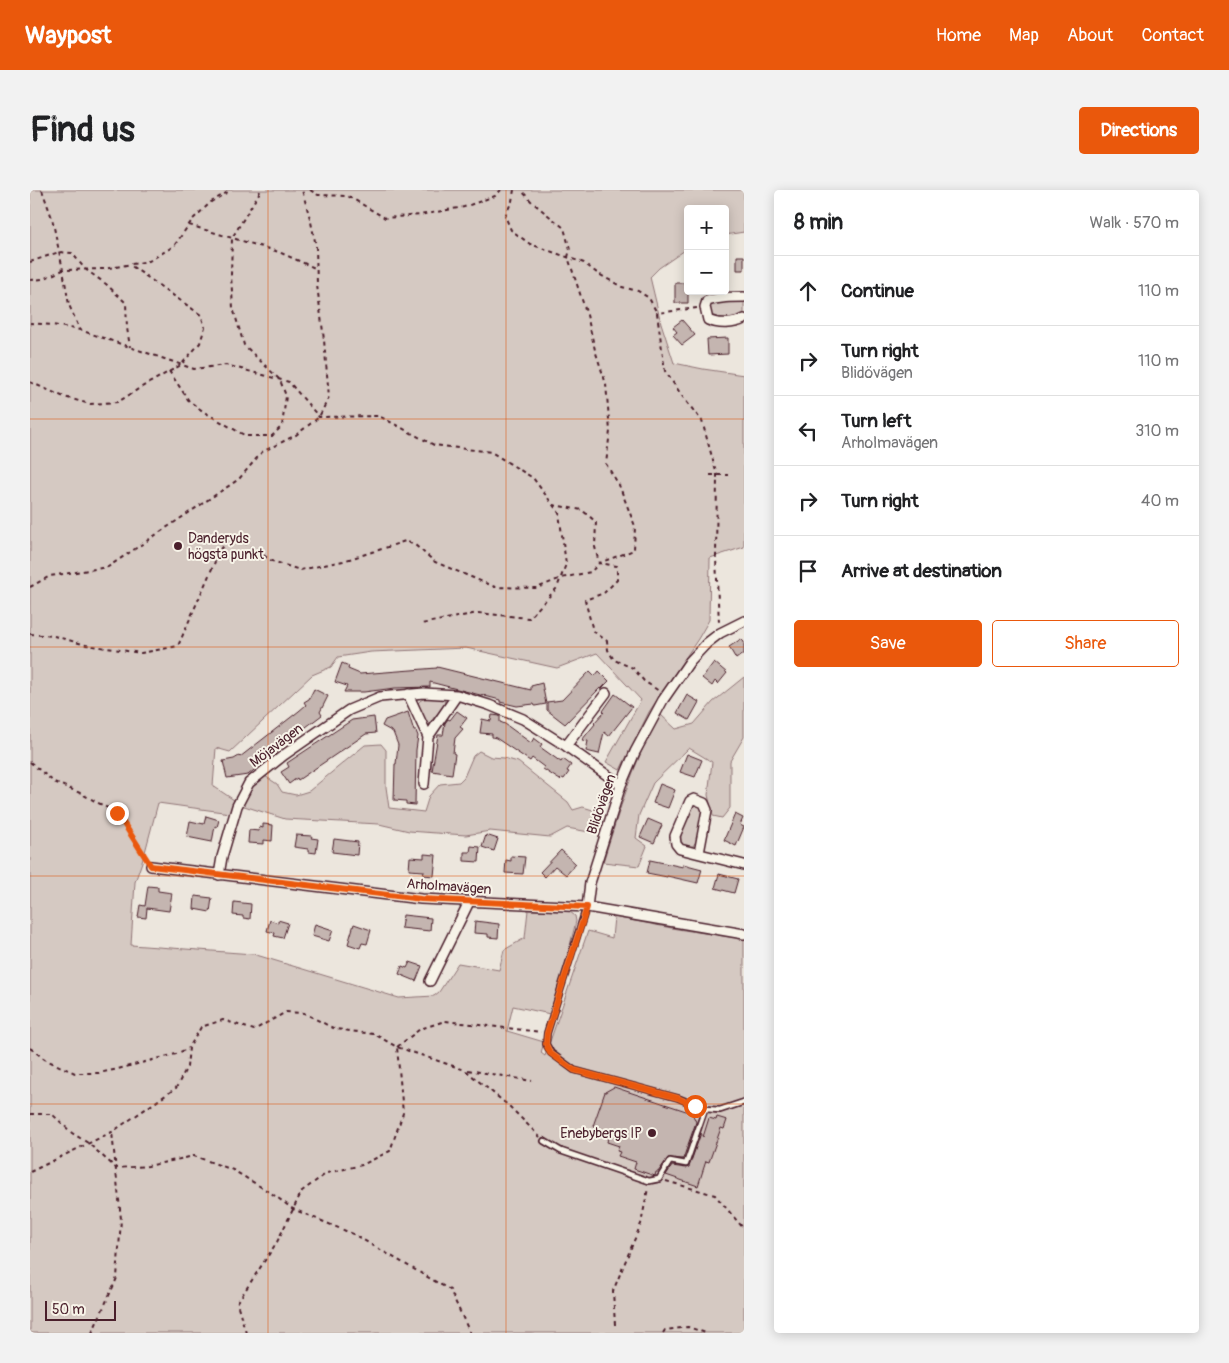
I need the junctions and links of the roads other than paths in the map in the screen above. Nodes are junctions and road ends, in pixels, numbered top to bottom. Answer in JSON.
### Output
{"nodes":[{"id":1,"x":744,"y":297,"type":"edge"},
{"id":2,"x":744,"y":318,"type":"edge"},
{"id":3,"x":744,"y":621,"type":"edge"},
{"id":4,"x":606,"y":693,"type":"dead end"},
{"id":5,"x":408,"y":694,"type":"junction"},
{"id":6,"x":457,"y":695,"type":"junction"},
{"id":7,"x":428,"y":737,"type":"junction"},
{"id":8,"x":566,"y":746,"type":"junction"},
{"id":9,"x":424,"y":784,"type":"dead end"},
{"id":10,"x":621,"y":785,"type":"junction"},
{"id":11,"x":699,"y":853,"type":"junction"},
{"id":12,"x":744,"y":865,"type":"edge"},
{"id":13,"x":151,"y":866,"type":"road end"},
{"id":14,"x":219,"y":875,"type":"junction"},
{"id":15,"x":469,"y":902,"type":"junction"},
{"id":16,"x":587,"y":907,"type":"junction"},
{"id":17,"x":744,"y":934,"type":"edge"},
{"id":18,"x":430,"y":981,"type":"dead end"},
{"id":19,"x":744,"y":1102,"type":"edge"},
{"id":20,"x":705,"y":1109,"type":"junction"},
{"id":21,"x":544,"y":1141,"type":"road end"}],
"edges":[{"from":1,"to":2,"type":"street"},
{"from":3,"to":10,"type":"street","name":"Blidövägen"},
{"from":4,"to":8,"type":"street"},
{"from":5,"to":6,"type":"street","name":"Möjavägen"},
{"from":5,"to":7,"type":"street"},
{"from":5,"to":14,"type":"street","name":"Möjavägen"},
{"from":6,"to":7,"type":"street"},
{"from":6,"to":8,"type":"street","name":"Möjavägen"},
{"from":7,"to":9,"type":"street"},
{"from":8,"to":10,"type":"street","name":"Möjavägen"},
{"from":10,"to":16,"type":"street","name":"Blidövägen"},
{"from":11,"to":11,"type":"street"},
{"from":11,"to":12,"type":"street"},
{"from":13,"to":14,"type":"street","name":"Arholmavägen"},
{"from":14,"to":15,"type":"street","name":"Arholmavägen"},
{"from":15,"to":16,"type":"street","name":"Arholmavägen"},
{"from":15,"to":18,"type":"street"},
{"from":16,"to":17,"type":"street","name":"Arholmavägen"},
{"from":16,"to":20,"type":"lane","name":"Blidövägen"},
{"from":19,"to":20,"type":"lane"},
{"from":20,"to":21,"type":"lane"}]}
